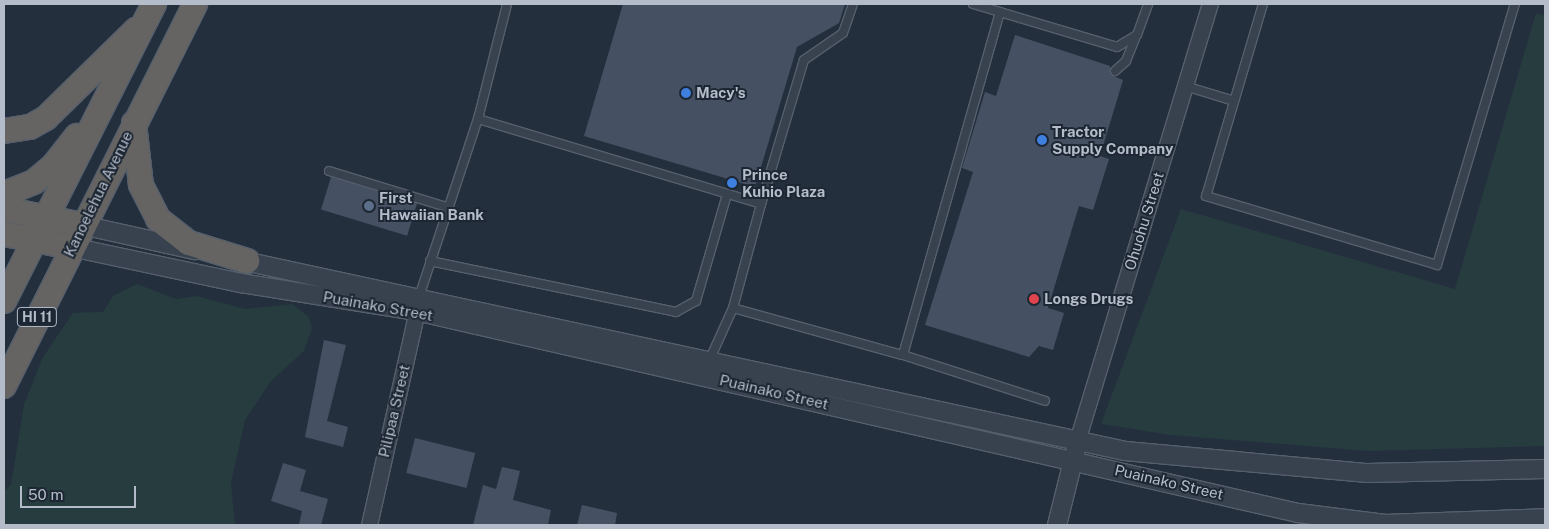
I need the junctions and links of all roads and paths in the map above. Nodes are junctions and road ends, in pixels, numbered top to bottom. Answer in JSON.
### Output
{"nodes":[{"id":1,"x":195,"y":4,"type":"edge"},
{"id":2,"x":507,"y":4,"type":"edge"},
{"id":3,"x":853,"y":4,"type":"edge"},
{"id":4,"x":973,"y":4,"type":"edge"},
{"id":5,"x":1148,"y":4,"type":"edge"},
{"id":6,"x":1210,"y":4,"type":"edge"},
{"id":7,"x":1263,"y":4,"type":"edge"},
{"id":8,"x":1515,"y":4,"type":"edge"},
{"id":9,"x":150,"y":12,"type":"edge"},
{"id":10,"x":1000,"y":12,"type":"junction"},
{"id":11,"x":1137,"y":35,"type":"junction"},
{"id":12,"x":1115,"y":71,"type":"dead end"},
{"id":13,"x":117,"y":82,"type":"junction"},
{"id":14,"x":1185,"y":86,"type":"junction"},
{"id":15,"x":1234,"y":101,"type":"junction"},
{"id":16,"x":478,"y":119,"type":"junction"},
{"id":17,"x":134,"y":121,"type":"junction"},
{"id":18,"x":4,"y":131,"type":"edge"},
{"id":19,"x":329,"y":170,"type":"dead end"},
{"id":20,"x":4,"y":194,"type":"edge"},
{"id":21,"x":727,"y":194,"type":"junction"},
{"id":22,"x":761,"y":204,"type":"junction"},
{"id":23,"x":447,"y":208,"type":"junction"},
{"id":24,"x":4,"y":209,"type":"edge"},
{"id":25,"x":47,"y":218,"type":"junction"},
{"id":26,"x":82,"y":225,"type":"junction"},
{"id":27,"x":4,"y":234,"type":"edge"},
{"id":28,"x":36,"y":240,"type":"junction"},
{"id":29,"x":71,"y":247,"type":"junction"},
{"id":30,"x":247,"y":261,"type":"junction"},
{"id":31,"x":430,"y":261,"type":"junction"},
{"id":32,"x":4,"y":301,"type":"edge"},
{"id":33,"x":418,"y":304,"type":"junction"},
{"id":34,"x":733,"y":308,"type":"junction"},
{"id":35,"x":903,"y":355,"type":"junction"},
{"id":36,"x":709,"y":360,"type":"junction"},
{"id":37,"x":701,"y":376,"type":"junction"},
{"id":38,"x":4,"y":386,"type":"edge"},
{"id":39,"x":1045,"y":401,"type":"dead end"},
{"id":40,"x":1078,"y":441,"type":"junction"},
{"id":41,"x":1073,"y":459,"type":"junction"},
{"id":42,"x":1545,"y":469,"type":"edge"},
{"id":43,"x":1545,"y":518,"type":"edge"},
{"id":44,"x":369,"y":525,"type":"edge"},
{"id":45,"x":1057,"y":525,"type":"edge"}],
"edges":[{"from":1,"to":17,"type":"highway","name":"Kanoelehua Avenue","number":"HI 11"},
{"from":2,"to":16,"type":"lane"},
{"from":3,"to":22,"type":"lane"},
{"from":4,"to":10,"type":"lane"},
{"from":5,"to":11,"type":"lane"},
{"from":6,"to":14,"type":"street","name":"Ohuohu Street"},
{"from":7,"to":15,"type":"lane"},
{"from":8,"to":15,"type":"lane"},
{"from":9,"to":13,"type":"highway","number":"HI 11"},
{"from":9,"to":18,"type":"highway"},
{"from":10,"to":11,"type":"lane"},
{"from":10,"to":35,"type":"lane"},
{"from":11,"to":12,"type":"lane"},
{"from":13,"to":20,"type":"highway"},
{"from":13,"to":25,"type":"highway","number":"HI 11"},
{"from":14,"to":15,"type":"lane"},
{"from":14,"to":40,"type":"street","name":"Ohuohu Street"},
{"from":16,"to":21,"type":"lane"},
{"from":16,"to":23,"type":"lane"},
{"from":17,"to":26,"type":"highway","name":"Kanoelehua Avenue","number":"HI 11"},
{"from":17,"to":30,"type":"highway"},
{"from":19,"to":23,"type":"lane"},
{"from":21,"to":22,"type":"lane"},
{"from":21,"to":31,"type":"lane"},
{"from":22,"to":34,"type":"lane"},
{"from":23,"to":31,"type":"lane"},
{"from":24,"to":25,"type":"highway","name":"Puainako Street"},
{"from":25,"to":26,"type":"highway","name":"Puainako Street"},
{"from":25,"to":28,"type":"highway","number":"HI 11"},
{"from":26,"to":29,"type":"highway","name":"Kanoelehua Avenue","number":"HI 11"},
{"from":26,"to":30,"type":"street","name":"Puainako Street"},
{"from":27,"to":28,"type":"highway","name":"Puainako Street"},
{"from":28,"to":29,"type":"highway","name":"Puainako Street"},
{"from":28,"to":32,"type":"highway","number":"HI 11"},
{"from":29,"to":33,"type":"street","name":"Puainako Street"},
{"from":29,"to":38,"type":"highway","name":"Kanoelehua Avenue","number":"HI 11"},
{"from":30,"to":33,"type":"street","name":"Puainako Street"},
{"from":31,"to":33,"type":"lane"},
{"from":33,"to":36,"type":"street","name":"Puainako Street"},
{"from":33,"to":37,"type":"street","name":"Puainako Street"},
{"from":33,"to":44,"type":"street","name":"Pilipaa Street"},
{"from":34,"to":35,"type":"lane"},
{"from":34,"to":36,"type":"lane"},
{"from":35,"to":39,"type":"lane"},
{"from":36,"to":37,"type":"lane"},
{"from":36,"to":40,"type":"street","name":"Puainako Street"},
{"from":37,"to":41,"type":"street","name":"Puainako Street"},
{"from":40,"to":41,"type":"street","name":"Ohuohu Street"},
{"from":40,"to":42,"type":"street","name":"Puainako Street"},
{"from":41,"to":43,"type":"street","name":"Puainako Street"},
{"from":41,"to":45,"type":"street","name":"Ohuohu Street"}]}
